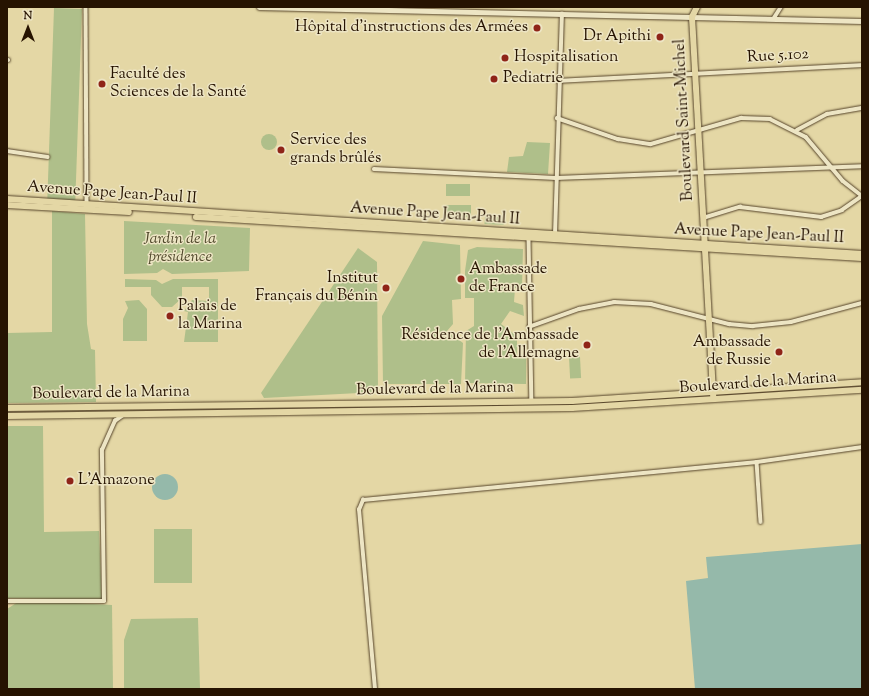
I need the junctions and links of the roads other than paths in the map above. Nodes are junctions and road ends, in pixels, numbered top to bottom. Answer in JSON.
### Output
{"nodes":[{"id":1,"x":86,"y":7,"type":"edge"},
{"id":2,"x":259,"y":7,"type":"edge"},
{"id":3,"x":697,"y":7,"type":"edge"},
{"id":4,"x":781,"y":7,"type":"edge"},
{"id":5,"x":562,"y":14,"type":"junction"},
{"id":6,"x":692,"y":17,"type":"junction"},
{"id":7,"x":774,"y":18,"type":"junction"},
{"id":8,"x":862,"y":21,"type":"edge"},
{"id":9,"x":862,"y":65,"type":"edge"},
{"id":10,"x":696,"y":74,"type":"junction"},
{"id":11,"x":558,"y":81,"type":"junction"},
{"id":12,"x":862,"y":108,"type":"edge"},
{"id":13,"x":557,"y":118,"type":"junction"},
{"id":14,"x":797,"y":130,"type":"junction"},
{"id":15,"x":699,"y":132,"type":"junction"},
{"id":16,"x":7,"y":151,"type":"edge"},
{"id":17,"x":48,"y":157,"type":"dead end"},
{"id":18,"x":862,"y":166,"type":"edge"},
{"id":19,"x":832,"y":167,"type":"junction"},
{"id":20,"x":374,"y":169,"type":"dead end"},
{"id":21,"x":701,"y":174,"type":"junction"},
{"id":22,"x":556,"y":178,"type":"junction"},
{"id":23,"x":862,"y":196,"type":"edge"},
{"id":24,"x":7,"y":199,"type":"edge"},
{"id":25,"x":7,"y":205,"type":"edge"},
{"id":26,"x":87,"y":208,"type":"junction"},
{"id":27,"x":703,"y":218,"type":"junction"},
{"id":28,"x":335,"y":224,"type":"junction"},
{"id":29,"x":555,"y":237,"type":"junction"},
{"id":30,"x":529,"y":238,"type":"junction"},
{"id":31,"x":705,"y":248,"type":"junction"},
{"id":32,"x":862,"y":254,"type":"edge"},
{"id":33,"x":862,"y":258,"type":"edge"},
{"id":34,"x":862,"y":303,"type":"edge"},
{"id":35,"x":709,"y":317,"type":"junction"},
{"id":36,"x":529,"y":327,"type":"junction"},
{"id":37,"x":862,"y":382,"type":"edge"},
{"id":38,"x":849,"y":384,"type":"junction"},
{"id":39,"x":862,"y":390,"type":"edge"},
{"id":40,"x":850,"y":391,"type":"junction"},
{"id":41,"x":713,"y":393,"type":"junction"},
{"id":42,"x":713,"y":401,"type":"junction"},
{"id":43,"x":532,"y":402,"type":"junction"},
{"id":44,"x":229,"y":406,"type":"junction"},
{"id":45,"x":247,"y":406,"type":"junction"},
{"id":46,"x":7,"y":408,"type":"edge"},
{"id":47,"x":246,"y":412,"type":"junction"},
{"id":48,"x":226,"y":413,"type":"junction"},
{"id":49,"x":127,"y":414,"type":"junction"},
{"id":50,"x":7,"y":416,"type":"edge"},
{"id":51,"x":862,"y":447,"type":"edge"},
{"id":52,"x":757,"y":462,"type":"junction"},
{"id":53,"x":761,"y":522,"type":"dead end"},
{"id":54,"x":7,"y":600,"type":"edge"},
{"id":55,"x":375,"y":689,"type":"edge"}],
"edges":[{"from":1,"to":26,"type":"street"},
{"from":2,"to":5,"type":"street"},
{"from":3,"to":6,"type":"main road","name":"Boulevard Saint-Michel"},
{"from":4,"to":7,"type":"street"},
{"from":5,"to":6,"type":"street"},
{"from":5,"to":11,"type":"street"},
{"from":6,"to":7,"type":"street"},
{"from":6,"to":10,"type":"main road","name":"Boulevard Saint-Michel"},
{"from":7,"to":8,"type":"street"},
{"from":9,"to":10,"type":"street","name":"Rue 5.102"},
{"from":10,"to":11,"type":"street","name":"Rue 5.102"},
{"from":10,"to":15,"type":"main road","name":"Boulevard Saint-Michel"},
{"from":11,"to":13,"type":"street"},
{"from":12,"to":14,"type":"street"},
{"from":13,"to":15,"type":"street"},
{"from":13,"to":22,"type":"street"},
{"from":14,"to":15,"type":"street"},
{"from":14,"to":19,"type":"street"},
{"from":15,"to":21,"type":"main road","name":"Boulevard Saint-Michel"},
{"from":16,"to":17,"type":"street"},
{"from":18,"to":19,"type":"street"},
{"from":19,"to":21,"type":"street"},
{"from":19,"to":23,"type":"street"},
{"from":20,"to":22,"type":"street"},
{"from":21,"to":22,"type":"street"},
{"from":21,"to":27,"type":"main road","name":"Boulevard Saint-Michel"},
{"from":22,"to":29,"type":"street"},
{"from":23,"to":27,"type":"street"},
{"from":24,"to":26,"type":"main road","name":"Avenue Pape Jean-Paul II"},
{"from":25,"to":26,"type":"main road","name":"Avenue Pape Jean-Paul II"},
{"from":26,"to":28,"type":"main road","name":"Avenue Pape Jean-Paul II"},
{"from":27,"to":31,"type":"main road","name":"Boulevard Saint-Michel"},
{"from":28,"to":29,"type":"main road","name":"Avenue Pape Jean-Paul II"},
{"from":28,"to":30,"type":"main road","name":"Avenue Pape Jean-Paul II"},
{"from":29,"to":30,"type":"main road","name":"Avenue Pape Jean-Paul II"},
{"from":29,"to":31,"type":"main road","name":"Avenue Pape Jean-Paul II"},
{"from":30,"to":36,"type":"street"},
{"from":31,"to":32,"type":"main road","name":"Avenue Pape Jean-Paul II"},
{"from":31,"to":33,"type":"main road","name":"Avenue Pape Jean-Paul II"},
{"from":31,"to":35,"type":"main road","name":"Boulevard Saint-Michel"},
{"from":34,"to":35,"type":"street"},
{"from":35,"to":36,"type":"street"},
{"from":35,"to":41,"type":"main road","name":"Boulevard Saint-Michel"},
{"from":36,"to":43,"type":"street"},
{"from":37,"to":38,"type":"main road","name":"Boulevard de la Marina"},
{"from":38,"to":40,"type":"main road"},
{"from":38,"to":41,"type":"main road","name":"Boulevard de la Marina"},
{"from":39,"to":40,"type":"main road","name":"Boulevard de la Marina"},
{"from":40,"to":42,"type":"main road","name":"Boulevard de la Marina"},
{"from":41,"to":42,"type":"main road","name":"Boulevard Saint-Michel"},
{"from":41,"to":43,"type":"main road","name":"Boulevard de la Marina"},
{"from":42,"to":47,"type":"main road","name":"Boulevard de la Marina"},
{"from":43,"to":45,"type":"main road","name":"Boulevard de la Marina"},
{"from":44,"to":45,"type":"main road","name":"Boulevard de la Marina"},
{"from":44,"to":46,"type":"main road","name":"Boulevard de la Marina"},
{"from":44,"to":48,"type":"main road"},
{"from":45,"to":47,"type":"main road"},
{"from":47,"to":48,"type":"main road","name":"Boulevard de la Marina"},
{"from":48,"to":49,"type":"main road","name":"Boulevard de la Marina"},
{"from":49,"to":50,"type":"main road","name":"Boulevard de la Marina"},
{"from":49,"to":54,"type":"street"},
{"from":51,"to":52,"type":"street"},
{"from":52,"to":53,"type":"street"},
{"from":52,"to":55,"type":"street"}]}
